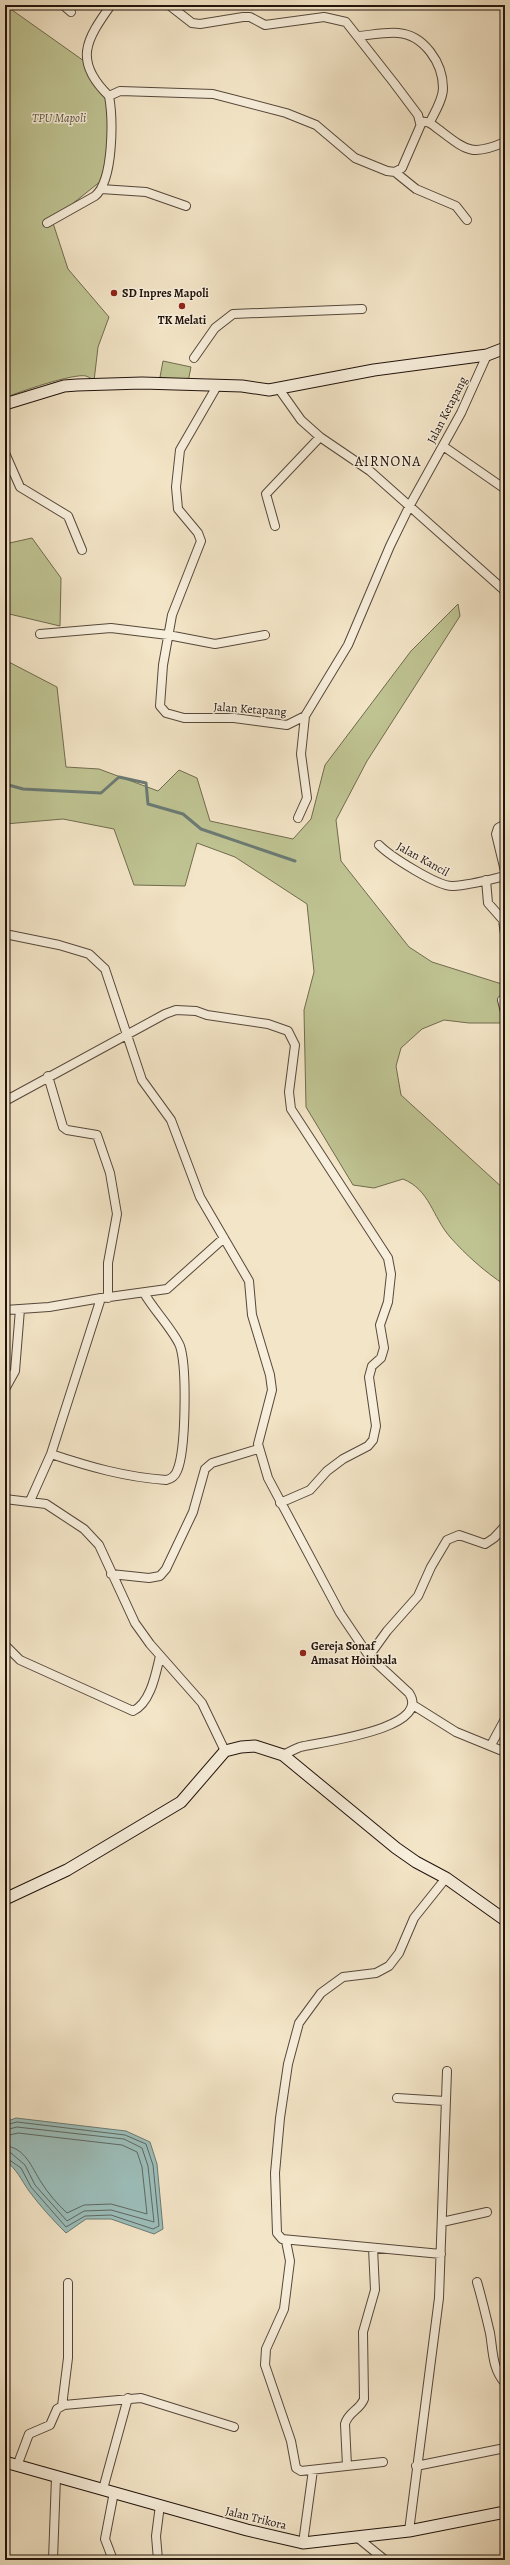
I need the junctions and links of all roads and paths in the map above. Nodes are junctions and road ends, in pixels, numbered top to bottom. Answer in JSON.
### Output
{"nodes":[{"id":1,"x":63,"y":5,"type":"edge"},
{"id":2,"x":111,"y":5,"type":"edge"},
{"id":3,"x":169,"y":5,"type":"edge"},
{"id":4,"x":71,"y":12,"type":"dead end"},
{"id":5,"x":358,"y":36,"type":"junction"},
{"id":6,"x":109,"y":96,"type":"junction"},
{"id":7,"x":430,"y":122,"type":"junction"},
{"id":8,"x":420,"y":123,"type":"junction"},
{"id":9,"x":505,"y":142,"type":"edge"},
{"id":10,"x":395,"y":172,"type":"junction"},
{"id":11,"x":101,"y":189,"type":"junction"},
{"id":12,"x":186,"y":206,"type":"dead end"},
{"id":13,"x":467,"y":220,"type":"dead end"},
{"id":14,"x":47,"y":223,"type":"dead end"},
{"id":15,"x":362,"y":309,"type":"dead end"},
{"id":16,"x":505,"y":348,"type":"edge"},
{"id":17,"x":487,"y":355,"type":"junction"},
{"id":18,"x":194,"y":358,"type":"dead end"},
{"id":19,"x":217,"y":386,"type":"junction"},
{"id":20,"x":279,"y":389,"type":"junction"},
{"id":21,"x":5,"y":404,"type":"edge"},
{"id":22,"x":320,"y":437,"type":"junction"},
{"id":23,"x":443,"y":446,"type":"junction"},
{"id":24,"x":5,"y":453,"type":"edge"},
{"id":25,"x":505,"y":488,"type":"edge"},
{"id":26,"x":410,"y":505,"type":"junction"},
{"id":27,"x":275,"y":526,"type":"dead end"},
{"id":28,"x":82,"y":550,"type":"dead end"},
{"id":29,"x":505,"y":591,"type":"edge"},
{"id":30,"x":40,"y":634,"type":"dead end"},
{"id":31,"x":168,"y":635,"type":"junction"},
{"id":32,"x":265,"y":635,"type":"dead end"},
{"id":33,"x":305,"y":716,"type":"junction"},
{"id":34,"x":298,"y":818,"type":"dead end"},
{"id":35,"x":505,"y":824,"type":"edge"},
{"id":36,"x":378,"y":845,"type":"dead end"},
{"id":37,"x":505,"y":871,"type":"edge"},
{"id":38,"x":505,"y":876,"type":"edge"},
{"id":39,"x":486,"y":880,"type":"junction"},
{"id":40,"x":5,"y":934,"type":"edge"},
{"id":41,"x":505,"y":934,"type":"edge"},
{"id":42,"x":502,"y":1000,"type":"dead end"},
{"id":43,"x":505,"y":1012,"type":"edge"},
{"id":44,"x":126,"y":1036,"type":"junction"},
{"id":45,"x":48,"y":1076,"type":"junction"},
{"id":46,"x":5,"y":1101,"type":"edge"},
{"id":47,"x":224,"y":1238,"type":"junction"},
{"id":48,"x":144,"y":1293,"type":"junction"},
{"id":49,"x":104,"y":1298,"type":"junction"},
{"id":50,"x":20,"y":1309,"type":"junction"},
{"id":51,"x":5,"y":1310,"type":"edge"},
{"id":52,"x":5,"y":1389,"type":"edge"},
{"id":53,"x":258,"y":1449,"type":"junction"},
{"id":54,"x":51,"y":1454,"type":"junction"},
{"id":55,"x":5,"y":1499,"type":"edge"},
{"id":56,"x":30,"y":1501,"type":"junction"},
{"id":57,"x":280,"y":1503,"type":"junction"},
{"id":58,"x":505,"y":1526,"type":"edge"},
{"id":59,"x":111,"y":1574,"type":"junction"},
{"id":60,"x":5,"y":1645,"type":"edge"},
{"id":61,"x":160,"y":1656,"type":"junction"},
{"id":62,"x":369,"y":1656,"type":"junction"},
{"id":63,"x":413,"y":1706,"type":"junction"},
{"id":64,"x":505,"y":1719,"type":"edge"},
{"id":65,"x":491,"y":1746,"type":"junction"},
{"id":66,"x":225,"y":1751,"type":"junction"},
{"id":67,"x":505,"y":1752,"type":"edge"},
{"id":68,"x":283,"y":1755,"type":"junction"},
{"id":69,"x":446,"y":1878,"type":"junction"},
{"id":70,"x":5,"y":1899,"type":"edge"},
{"id":71,"x":505,"y":1920,"type":"edge"},
{"id":72,"x":447,"y":2071,"type":"dead end"},
{"id":73,"x":397,"y":2098,"type":"dead end"},
{"id":74,"x":445,"y":2101,"type":"junction"},
{"id":75,"x":487,"y":2212,"type":"dead end"},
{"id":76,"x":442,"y":2222,"type":"junction"},
{"id":77,"x":286,"y":2240,"type":"junction"},
{"id":78,"x":373,"y":2248,"type":"junction"},
{"id":79,"x":441,"y":2254,"type":"junction"},
{"id":80,"x":477,"y":2282,"type":"dead end"},
{"id":81,"x":68,"y":2283,"type":"dead end"},
{"id":82,"x":505,"y":2383,"type":"edge"},
{"id":83,"x":128,"y":2398,"type":"junction"},
{"id":84,"x":62,"y":2406,"type":"junction"},
{"id":85,"x":234,"y":2427,"type":"dead end"},
{"id":86,"x":505,"y":2448,"type":"edge"},
{"id":87,"x":5,"y":2462,"type":"edge"},
{"id":88,"x":383,"y":2462,"type":"dead end"},
{"id":89,"x":17,"y":2466,"type":"junction"},
{"id":90,"x":347,"y":2466,"type":"junction"},
{"id":91,"x":416,"y":2466,"type":"junction"},
{"id":92,"x":313,"y":2470,"type":"junction"},
{"id":93,"x":56,"y":2477,"type":"junction"},
{"id":94,"x":109,"y":2490,"type":"junction"},
{"id":95,"x":160,"y":2505,"type":"junction"},
{"id":96,"x":503,"y":2514,"type":"edge"},
{"id":97,"x":409,"y":2531,"type":"junction"},
{"id":98,"x":358,"y":2538,"type":"junction"},
{"id":99,"x":303,"y":2543,"type":"junction"},
{"id":100,"x":53,"y":2560,"type":"edge"},
{"id":101,"x":113,"y":2560,"type":"edge"},
{"id":102,"x":158,"y":2560,"type":"edge"},
{"id":103,"x":385,"y":2560,"type":"edge"}],
"edges":[{"from":1,"to":4,"type":"street"},
{"from":2,"to":6,"type":"street"},
{"from":3,"to":5,"type":"street"},
{"from":5,"to":7,"type":"street"},
{"from":5,"to":8,"type":"street"},
{"from":6,"to":10,"type":"street"},
{"from":6,"to":11,"type":"street"},
{"from":7,"to":8,"type":"street"},
{"from":7,"to":9,"type":"street"},
{"from":8,"to":10,"type":"street"},
{"from":10,"to":13,"type":"street"},
{"from":11,"to":12,"type":"street"},
{"from":11,"to":14,"type":"street"},
{"from":15,"to":18,"type":"street"},
{"from":16,"to":17,"type":"street"},
{"from":17,"to":20,"type":"street"},
{"from":17,"to":23,"type":"street","name":"Jalan Ketapang"},
{"from":19,"to":20,"type":"street"},
{"from":19,"to":21,"type":"street"},
{"from":19,"to":31,"type":"street","name":"Jalan Ketapang"},
{"from":20,"to":22,"type":"street"},
{"from":22,"to":26,"type":"street"},
{"from":22,"to":27,"type":"street"},
{"from":23,"to":25,"type":"street"},
{"from":23,"to":26,"type":"street","name":"Jalan Ketapang"},
{"from":24,"to":28,"type":"street"},
{"from":26,"to":29,"type":"street"},
{"from":26,"to":33,"type":"street","name":"Jalan Ketapang"},
{"from":30,"to":31,"type":"street"},
{"from":31,"to":32,"type":"street"},
{"from":31,"to":33,"type":"street","name":"Jalan Ketapang"},
{"from":33,"to":34,"type":"street"},
{"from":35,"to":37,"type":"street"},
{"from":36,"to":39,"type":"street","name":"Jalan Kancil"},
{"from":38,"to":39,"type":"street","name":"Jalan Kancil"},
{"from":39,"to":41,"type":"street"},
{"from":40,"to":44,"type":"street"},
{"from":42,"to":43,"type":"street"},
{"from":44,"to":45,"type":"street"},
{"from":44,"to":47,"type":"street"},
{"from":44,"to":57,"type":"street"},
{"from":45,"to":46,"type":"street"},
{"from":45,"to":49,"type":"street"},
{"from":47,"to":48,"type":"street"},
{"from":47,"to":53,"type":"street"},
{"from":48,"to":49,"type":"street"},
{"from":48,"to":54,"type":"street"},
{"from":49,"to":50,"type":"street"},
{"from":49,"to":54,"type":"street"},
{"from":50,"to":51,"type":"street"},
{"from":50,"to":52,"type":"street"},
{"from":53,"to":57,"type":"street"},
{"from":53,"to":59,"type":"street"},
{"from":54,"to":56,"type":"street"},
{"from":55,"to":56,"type":"street"},
{"from":56,"to":59,"type":"street"},
{"from":57,"to":62,"type":"street"},
{"from":58,"to":62,"type":"street"},
{"from":59,"to":61,"type":"street"},
{"from":60,"to":61,"type":"street"},
{"from":61,"to":66,"type":"street"},
{"from":62,"to":63,"type":"street"},
{"from":63,"to":65,"type":"street"},
{"from":63,"to":68,"type":"street"},
{"from":64,"to":65,"type":"street"},
{"from":65,"to":67,"type":"street"},
{"from":66,"to":68,"type":"street"},
{"from":66,"to":70,"type":"street"},
{"from":68,"to":69,"type":"street"},
{"from":69,"to":71,"type":"street"},
{"from":69,"to":77,"type":"street"},
{"from":72,"to":74,"type":"street"},
{"from":73,"to":74,"type":"street"},
{"from":74,"to":76,"type":"street"},
{"from":75,"to":76,"type":"street"},
{"from":76,"to":79,"type":"street"},
{"from":77,"to":78,"type":"street"},
{"from":77,"to":92,"type":"street"},
{"from":78,"to":79,"type":"street"},
{"from":78,"to":90,"type":"street"},
{"from":79,"to":91,"type":"street"},
{"from":80,"to":82,"type":"street"},
{"from":81,"to":84,"type":"street"},
{"from":83,"to":84,"type":"street"},
{"from":83,"to":85,"type":"street"},
{"from":83,"to":94,"type":"street"},
{"from":84,"to":89,"type":"street"},
{"from":86,"to":91,"type":"street"},
{"from":87,"to":89,"type":"street","name":"Jalan Trikora"},
{"from":88,"to":90,"type":"street"},
{"from":89,"to":93,"type":"street","name":"Jalan Trikora"},
{"from":90,"to":92,"type":"street"},
{"from":91,"to":97,"type":"street"},
{"from":92,"to":99,"type":"street"},
{"from":93,"to":94,"type":"street","name":"Jalan Trikora"},
{"from":93,"to":100,"type":"street"},
{"from":94,"to":95,"type":"street","name":"Jalan Trikora"},
{"from":94,"to":101,"type":"street"},
{"from":95,"to":99,"type":"street","name":"Jalan Trikora"},
{"from":95,"to":102,"type":"street"},
{"from":96,"to":97,"type":"street","name":"Jalan Trikora"},
{"from":97,"to":98,"type":"street","name":"Jalan Trikora"},
{"from":98,"to":99,"type":"street","name":"Jalan Trikora"},
{"from":98,"to":103,"type":"street"}]}
